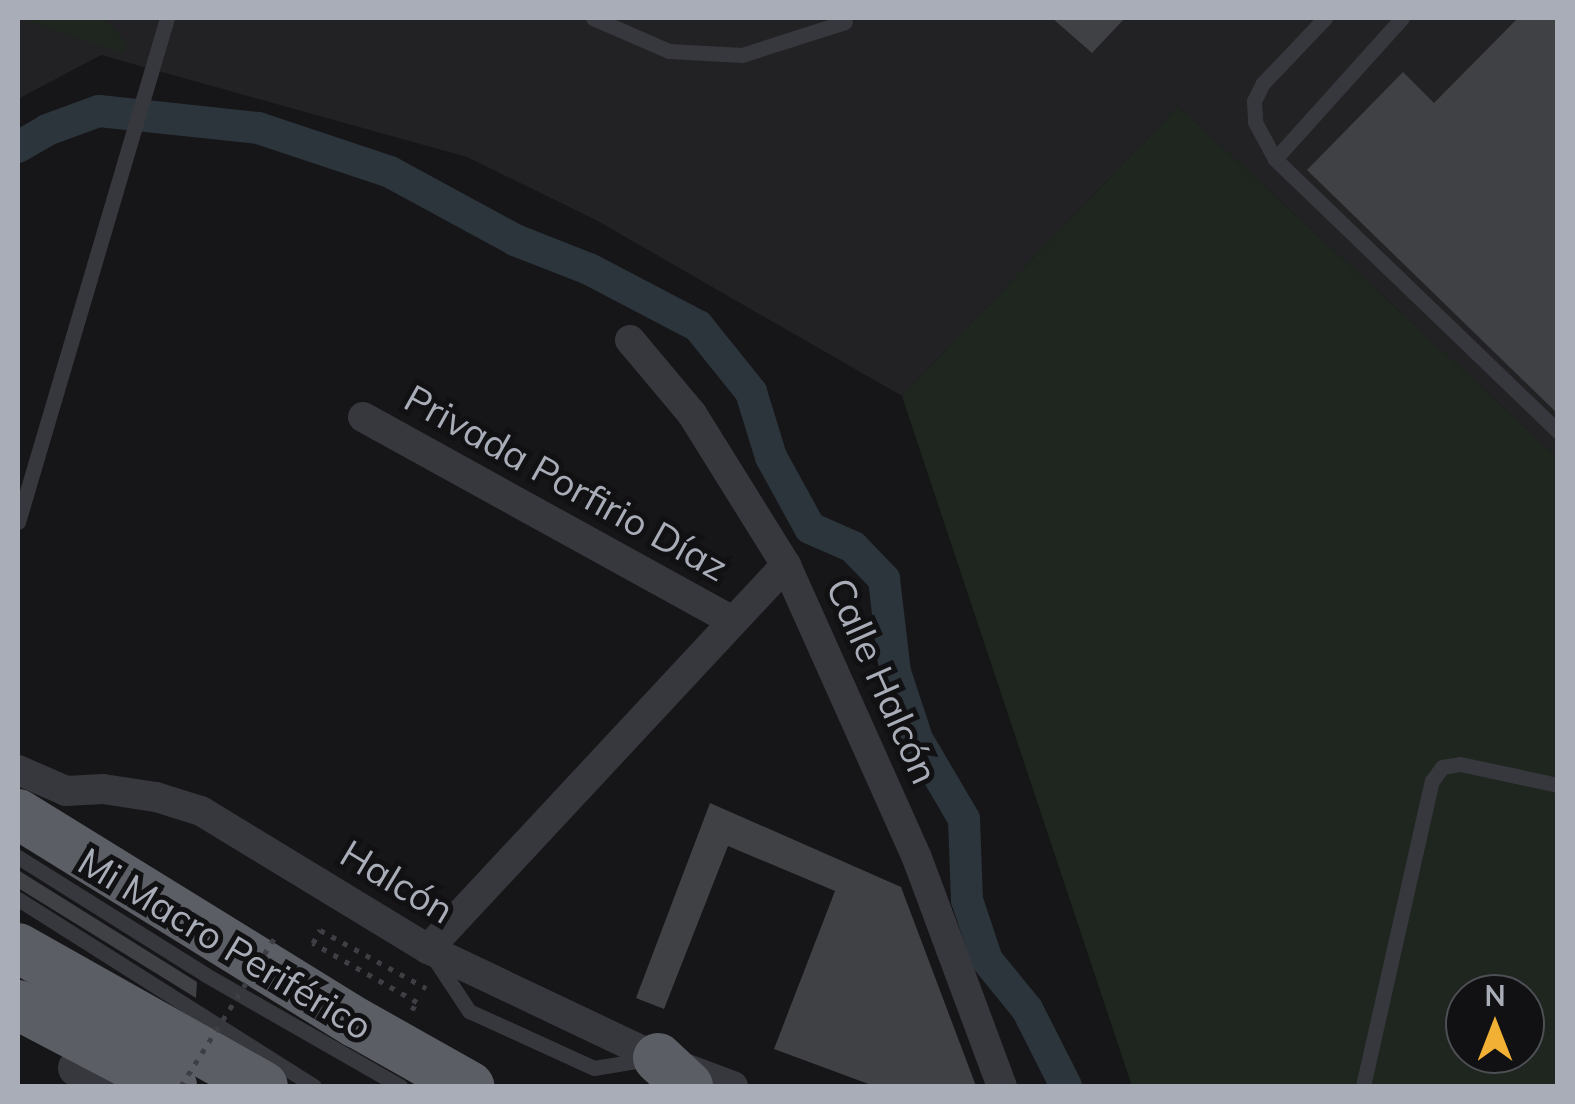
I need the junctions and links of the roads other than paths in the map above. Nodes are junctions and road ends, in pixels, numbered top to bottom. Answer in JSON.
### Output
{"nodes":[{"id":1,"x":167,"y":18,"type":"edge"},
{"id":2,"x":594,"y":18,"type":"edge"},
{"id":3,"x":1325,"y":18,"type":"edge"},
{"id":4,"x":1402,"y":18,"type":"edge"},
{"id":5,"x":845,"y":22,"type":"dead end"},
{"id":6,"x":1275,"y":159,"type":"junction"},
{"id":7,"x":630,"y":340,"type":"dead end"},
{"id":8,"x":363,"y":417,"type":"dead end"},
{"id":9,"x":1558,"y":431,"type":"edge"},
{"id":10,"x":18,"y":522,"type":"edge"},
{"id":11,"x":786,"y":565,"type":"junction"},
{"id":12,"x":730,"y":620,"type":"junction"},
{"id":13,"x":18,"y":770,"type":"edge"},
{"id":14,"x":1558,"y":785,"type":"edge"},
{"id":15,"x":18,"y":814,"type":"edge"},
{"id":16,"x":18,"y":856,"type":"edge"},
{"id":17,"x":18,"y":899,"type":"edge"},
{"id":18,"x":18,"y":948,"type":"edge"},
{"id":19,"x":428,"y":949,"type":"junction"},
{"id":20,"x":18,"y":1006,"type":"edge"},
{"id":21,"x":18,"y":1021,"type":"edge"},
{"id":22,"x":18,"y":1035,"type":"edge"},
{"id":23,"x":18,"y":1043,"type":"edge"},
{"id":24,"x":673,"y":1072,"type":"edge"},
{"id":25,"x":94,"y":1077,"type":"edge"},
{"id":26,"x":172,"y":1086,"type":"edge"},
{"id":27,"x":263,"y":1086,"type":"edge"},
{"id":28,"x":314,"y":1086,"type":"edge"},
{"id":29,"x":400,"y":1086,"type":"edge"},
{"id":30,"x":470,"y":1086,"type":"edge"},
{"id":31,"x":733,"y":1086,"type":"edge"},
{"id":32,"x":1002,"y":1086,"type":"edge"},
{"id":33,"x":1362,"y":1086,"type":"edge"}],
"edges":[{"from":1,"to":10,"type":"lane"},
{"from":2,"to":5,"type":"lane"},
{"from":3,"to":6,"type":"lane"},
{"from":4,"to":6,"type":"lane"},
{"from":6,"to":9,"type":"lane"},
{"from":7,"to":11,"type":"street","name":"Calle Halcón"},
{"from":8,"to":12,"type":"street","name":"Privada Porfirio Díaz"},
{"from":11,"to":12,"type":"street"},
{"from":11,"to":32,"type":"street","name":"Calle Halcón"},
{"from":12,"to":19,"type":"street"},
{"from":13,"to":19,"type":"street","name":"Halcón"},
{"from":14,"to":33,"type":"lane"},
{"from":15,"to":30,"type":"highway"},
{"from":16,"to":29,"type":"lane","name":"Mi Macro Periférico"},
{"from":17,"to":28,"type":"lane","name":"Mi Macro Periférico"},
{"from":18,"to":27,"type":"highway"},
{"from":19,"to":24,"type":"street","name":"Halcón"},
{"from":19,"to":24,"type":"lane"},
{"from":20,"to":26,"type":"highway"},
{"from":21,"to":25,"type":"highway"},
{"from":22,"to":25,"type":"highway"},
{"from":23,"to":25,"type":"highway"},
{"from":24,"to":31,"type":"street","name":"Halcón"}]}
